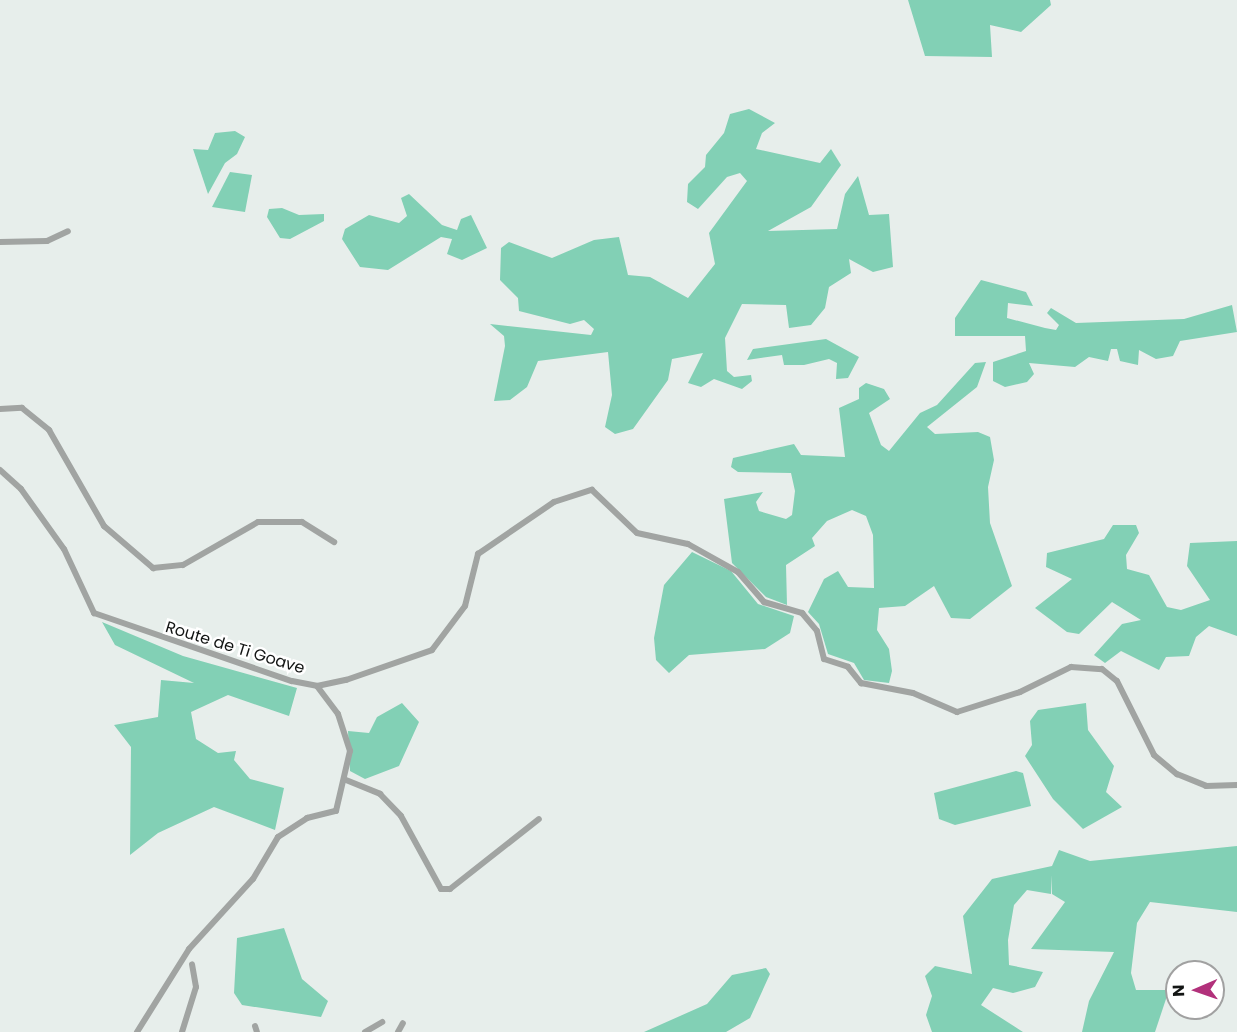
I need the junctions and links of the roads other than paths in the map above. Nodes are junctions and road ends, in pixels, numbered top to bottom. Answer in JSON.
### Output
{"nodes":[{"id":1,"x":68,"y":231,"type":"dead end"},
{"id":2,"x":0,"y":242,"type":"edge"},
{"id":3,"x":0,"y":409,"type":"edge"},
{"id":4,"x":0,"y":470,"type":"edge"},
{"id":5,"x":334,"y":542,"type":"dead end"},
{"id":6,"x":317,"y":686,"type":"junction"},
{"id":7,"x":346,"y":780,"type":"junction"},
{"id":8,"x":1237,"y":784,"type":"edge"},
{"id":9,"x":539,"y":819,"type":"dead end"},
{"id":10,"x":192,"y":964,"type":"dead end"},
{"id":11,"x":382,"y":1022,"type":"dead end"},
{"id":12,"x":403,"y":1023,"type":"dead end"},
{"id":13,"x":137,"y":1032,"type":"edge"},
{"id":14,"x":182,"y":1032,"type":"edge"},
{"id":15,"x":365,"y":1032,"type":"edge"},
{"id":16,"x":398,"y":1032,"type":"edge"}],
"edges":[{"from":1,"to":2,"type":"street"},
{"from":3,"to":5,"type":"street"},
{"from":4,"to":6,"type":"street","name":"Route de Ti Goave"},
{"from":6,"to":7,"type":"street"},
{"from":6,"to":8,"type":"street","name":"Route de Ti Goave"},
{"from":7,"to":9,"type":"street"},
{"from":7,"to":13,"type":"street"},
{"from":10,"to":14,"type":"street"},
{"from":11,"to":15,"type":"street"},
{"from":12,"to":16,"type":"street"}]}
